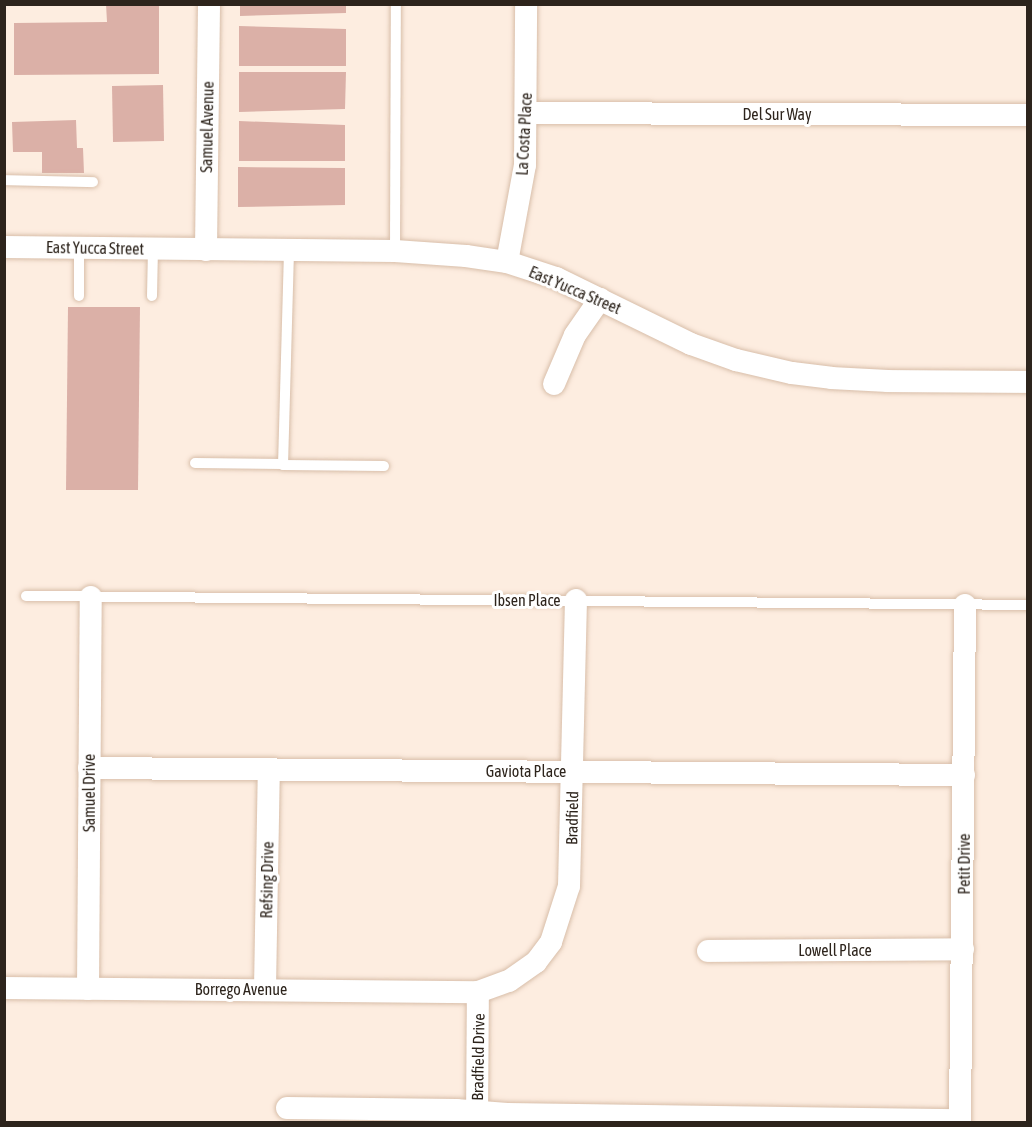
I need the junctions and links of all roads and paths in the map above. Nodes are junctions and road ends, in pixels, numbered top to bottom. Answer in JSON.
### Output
{"nodes":[{"id":1,"x":209,"y":4,"type":"edge"},
{"id":2,"x":396,"y":4,"type":"edge"},
{"id":3,"x":526,"y":4,"type":"edge"},
{"id":4,"x":526,"y":113,"type":"junction"},
{"id":5,"x":1028,"y":115,"type":"edge"},
{"id":6,"x":4,"y":180,"type":"edge"},
{"id":7,"x":93,"y":182,"type":"dead end"},
{"id":8,"x":4,"y":247,"type":"edge"},
{"id":9,"x":79,"y":248,"type":"junction"},
{"id":10,"x":153,"y":249,"type":"junction"},
{"id":11,"x":206,"y":250,"type":"junction"},
{"id":12,"x":289,"y":251,"type":"junction"},
{"id":13,"x":395,"y":251,"type":"junction"},
{"id":14,"x":507,"y":262,"type":"junction"},
{"id":15,"x":79,"y":296,"type":"dead end"},
{"id":16,"x":152,"y":296,"type":"dead end"},
{"id":17,"x":600,"y":299,"type":"junction"},
{"id":18,"x":1028,"y":382,"type":"edge"},
{"id":19,"x":554,"y":384,"type":"dead end"},
{"id":20,"x":195,"y":463,"type":"dead end"},
{"id":21,"x":283,"y":464,"type":"junction"},
{"id":22,"x":384,"y":466,"type":"dead end"},
{"id":23,"x":26,"y":596,"type":"dead end"},
{"id":24,"x":91,"y":597,"type":"junction"},
{"id":25,"x":576,"y":600,"type":"junction"},
{"id":26,"x":965,"y":605,"type":"junction"},
{"id":27,"x":1028,"y":605,"type":"edge"},
{"id":28,"x":89,"y":768,"type":"junction"},
{"id":29,"x":269,"y":770,"type":"junction"},
{"id":30,"x":573,"y":771,"type":"junction"},
{"id":31,"x":964,"y":776,"type":"junction"},
{"id":32,"x":963,"y":950,"type":"junction"},
{"id":33,"x":708,"y":951,"type":"dead end"},
{"id":34,"x":4,"y":988,"type":"edge"},
{"id":35,"x":88,"y":989,"type":"junction"},
{"id":36,"x":265,"y":989,"type":"junction"},
{"id":37,"x":478,"y":992,"type":"junction"},
{"id":38,"x":286,"y":1108,"type":"dead end"},
{"id":39,"x":477,"y":1117,"type":"edge"},
{"id":40,"x":960,"y":1121,"type":"edge"}],
"edges":[{"from":1,"to":11,"type":"street","name":"Samuel Avenue"},
{"from":2,"to":13,"type":"lane"},
{"from":3,"to":4,"type":"street","name":"La Costa Place"},
{"from":4,"to":5,"type":"street","name":"Del Sur Way"},
{"from":4,"to":14,"type":"street","name":"La Costa Place"},
{"from":6,"to":7,"type":"lane"},
{"from":8,"to":9,"type":"street","name":"East Yucca Street"},
{"from":9,"to":10,"type":"street","name":"East Yucca Street"},
{"from":9,"to":15,"type":"lane"},
{"from":10,"to":11,"type":"street","name":"East Yucca Street"},
{"from":10,"to":16,"type":"lane"},
{"from":11,"to":12,"type":"street","name":"East Yucca Street"},
{"from":12,"to":13,"type":"street","name":"East Yucca Street"},
{"from":12,"to":21,"type":"lane"},
{"from":13,"to":14,"type":"street","name":"East Yucca Street"},
{"from":14,"to":17,"type":"street","name":"East Yucca Street"},
{"from":17,"to":18,"type":"street","name":"East Yucca Street"},
{"from":17,"to":19,"type":"street"},
{"from":20,"to":21,"type":"lane"},
{"from":21,"to":22,"type":"lane"},
{"from":23,"to":24,"type":"lane","name":"Ibsen Place"},
{"from":24,"to":25,"type":"lane","name":"Ibsen Place"},
{"from":24,"to":28,"type":"street","name":"Samuel Drive"},
{"from":25,"to":26,"type":"lane","name":"Ibsen Place"},
{"from":25,"to":30,"type":"street","name":"Bradfield"},
{"from":26,"to":27,"type":"lane","name":"Ibsen Place"},
{"from":26,"to":31,"type":"street","name":"Petit Drive"},
{"from":28,"to":29,"type":"street","name":"Gaviota Place"},
{"from":28,"to":35,"type":"street","name":"Samuel Drive"},
{"from":29,"to":30,"type":"street","name":"Gaviota Place"},
{"from":29,"to":36,"type":"street","name":"Refsing Drive"},
{"from":30,"to":31,"type":"street","name":"Gaviota Place"},
{"from":30,"to":37,"type":"street","name":"Bradfield"},
{"from":31,"to":32,"type":"street","name":"Petit Drive"},
{"from":32,"to":33,"type":"street","name":"Lowell Place"},
{"from":32,"to":40,"type":"street","name":"Petit Drive"},
{"from":34,"to":35,"type":"street","name":"Borrego Avenue"},
{"from":35,"to":36,"type":"street","name":"Borrego Avenue"},
{"from":36,"to":37,"type":"street","name":"Borrego Avenue"},
{"from":37,"to":39,"type":"street","name":"Bradfield Drive"},
{"from":38,"to":39,"type":"street"},
{"from":39,"to":40,"type":"street"}]}
